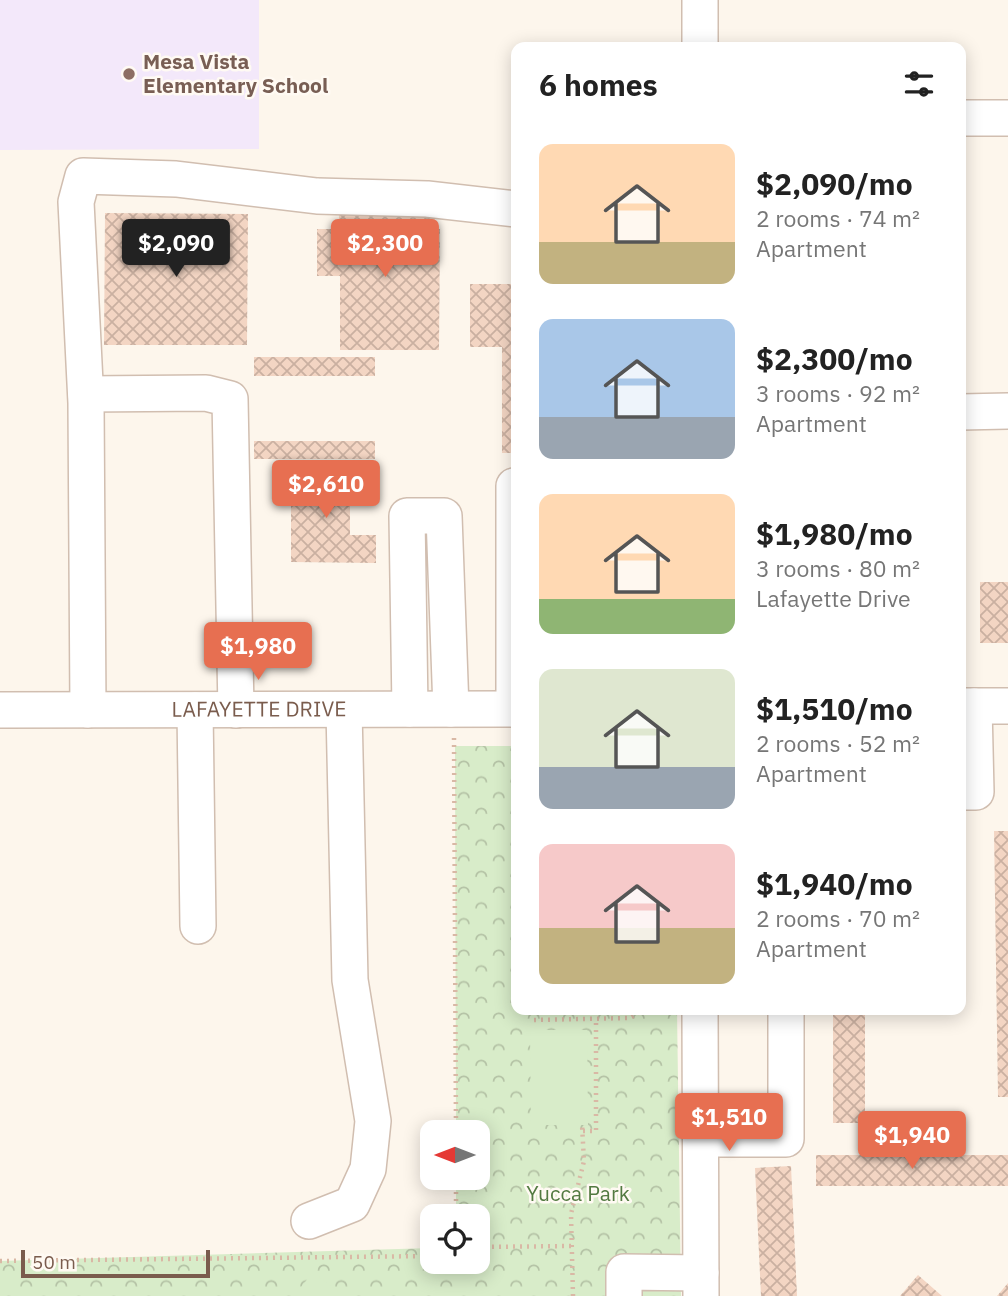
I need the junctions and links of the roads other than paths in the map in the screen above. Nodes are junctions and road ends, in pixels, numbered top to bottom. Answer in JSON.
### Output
{"nodes":[{"id":1,"x":700,"y":0,"type":"edge"},
{"id":2,"x":700,"y":42,"type":"edge"},
{"id":3,"x":966,"y":118,"type":"edge"},
{"id":4,"x":1008,"y":118,"type":"edge"},
{"id":5,"x":511,"y":208,"type":"edge"},
{"id":6,"x":86,"y":394,"type":"junction"},
{"id":7,"x":1008,"y":411,"type":"edge"},
{"id":8,"x":966,"y":412,"type":"edge"},
{"id":9,"x":967,"y":706,"type":"edge"},
{"id":10,"x":1008,"y":706,"type":"edge"},
{"id":11,"x":410,"y":709,"type":"junction"},
{"id":12,"x":451,"y":709,"type":"junction"},
{"id":13,"x":511,"y":709,"type":"edge"},
{"id":14,"x":0,"y":710,"type":"edge"},
{"id":15,"x":89,"y":710,"type":"junction"},
{"id":16,"x":195,"y":710,"type":"junction"},
{"id":17,"x":236,"y":710,"type":"junction"},
{"id":18,"x":344,"y":710,"type":"junction"},
{"id":19,"x":966,"y":792,"type":"edge"},
{"id":20,"x":198,"y":926,"type":"dead end"},
{"id":21,"x":700,"y":1015,"type":"edge"},
{"id":22,"x":786,"y":1015,"type":"edge"},
{"id":23,"x":701,"y":1139,"type":"junction"},
{"id":24,"x":309,"y":1221,"type":"dead end"},
{"id":25,"x":701,"y":1284,"type":"edge"},
{"id":26,"x":624,"y":1296,"type":"edge"}],
"edges":[{"from":1,"to":2,"type":"street"},
{"from":3,"to":4,"type":"street"},
{"from":5,"to":6,"type":"street"},
{"from":6,"to":15,"type":"street"},
{"from":6,"to":17,"type":"street"},
{"from":7,"to":8,"type":"street"},
{"from":9,"to":10,"type":"street"},
{"from":9,"to":19,"type":"street"},
{"from":11,"to":12,"type":"street","name":"LAFAYETTE DRIVE"},
{"from":11,"to":12,"type":"street"},
{"from":11,"to":18,"type":"street","name":"LAFAYETTE DRIVE"},
{"from":12,"to":13,"type":"street","name":"LAFAYETTE DRIVE"},
{"from":14,"to":15,"type":"street","name":"LAFAYETTE DRIVE"},
{"from":15,"to":16,"type":"street","name":"LAFAYETTE DRIVE"},
{"from":16,"to":17,"type":"street","name":"LAFAYETTE DRIVE"},
{"from":16,"to":20,"type":"street"},
{"from":17,"to":18,"type":"street","name":"LAFAYETTE DRIVE"},
{"from":18,"to":24,"type":"street"},
{"from":21,"to":23,"type":"street"},
{"from":22,"to":23,"type":"street"},
{"from":23,"to":25,"type":"street"},
{"from":25,"to":26,"type":"street"}]}
